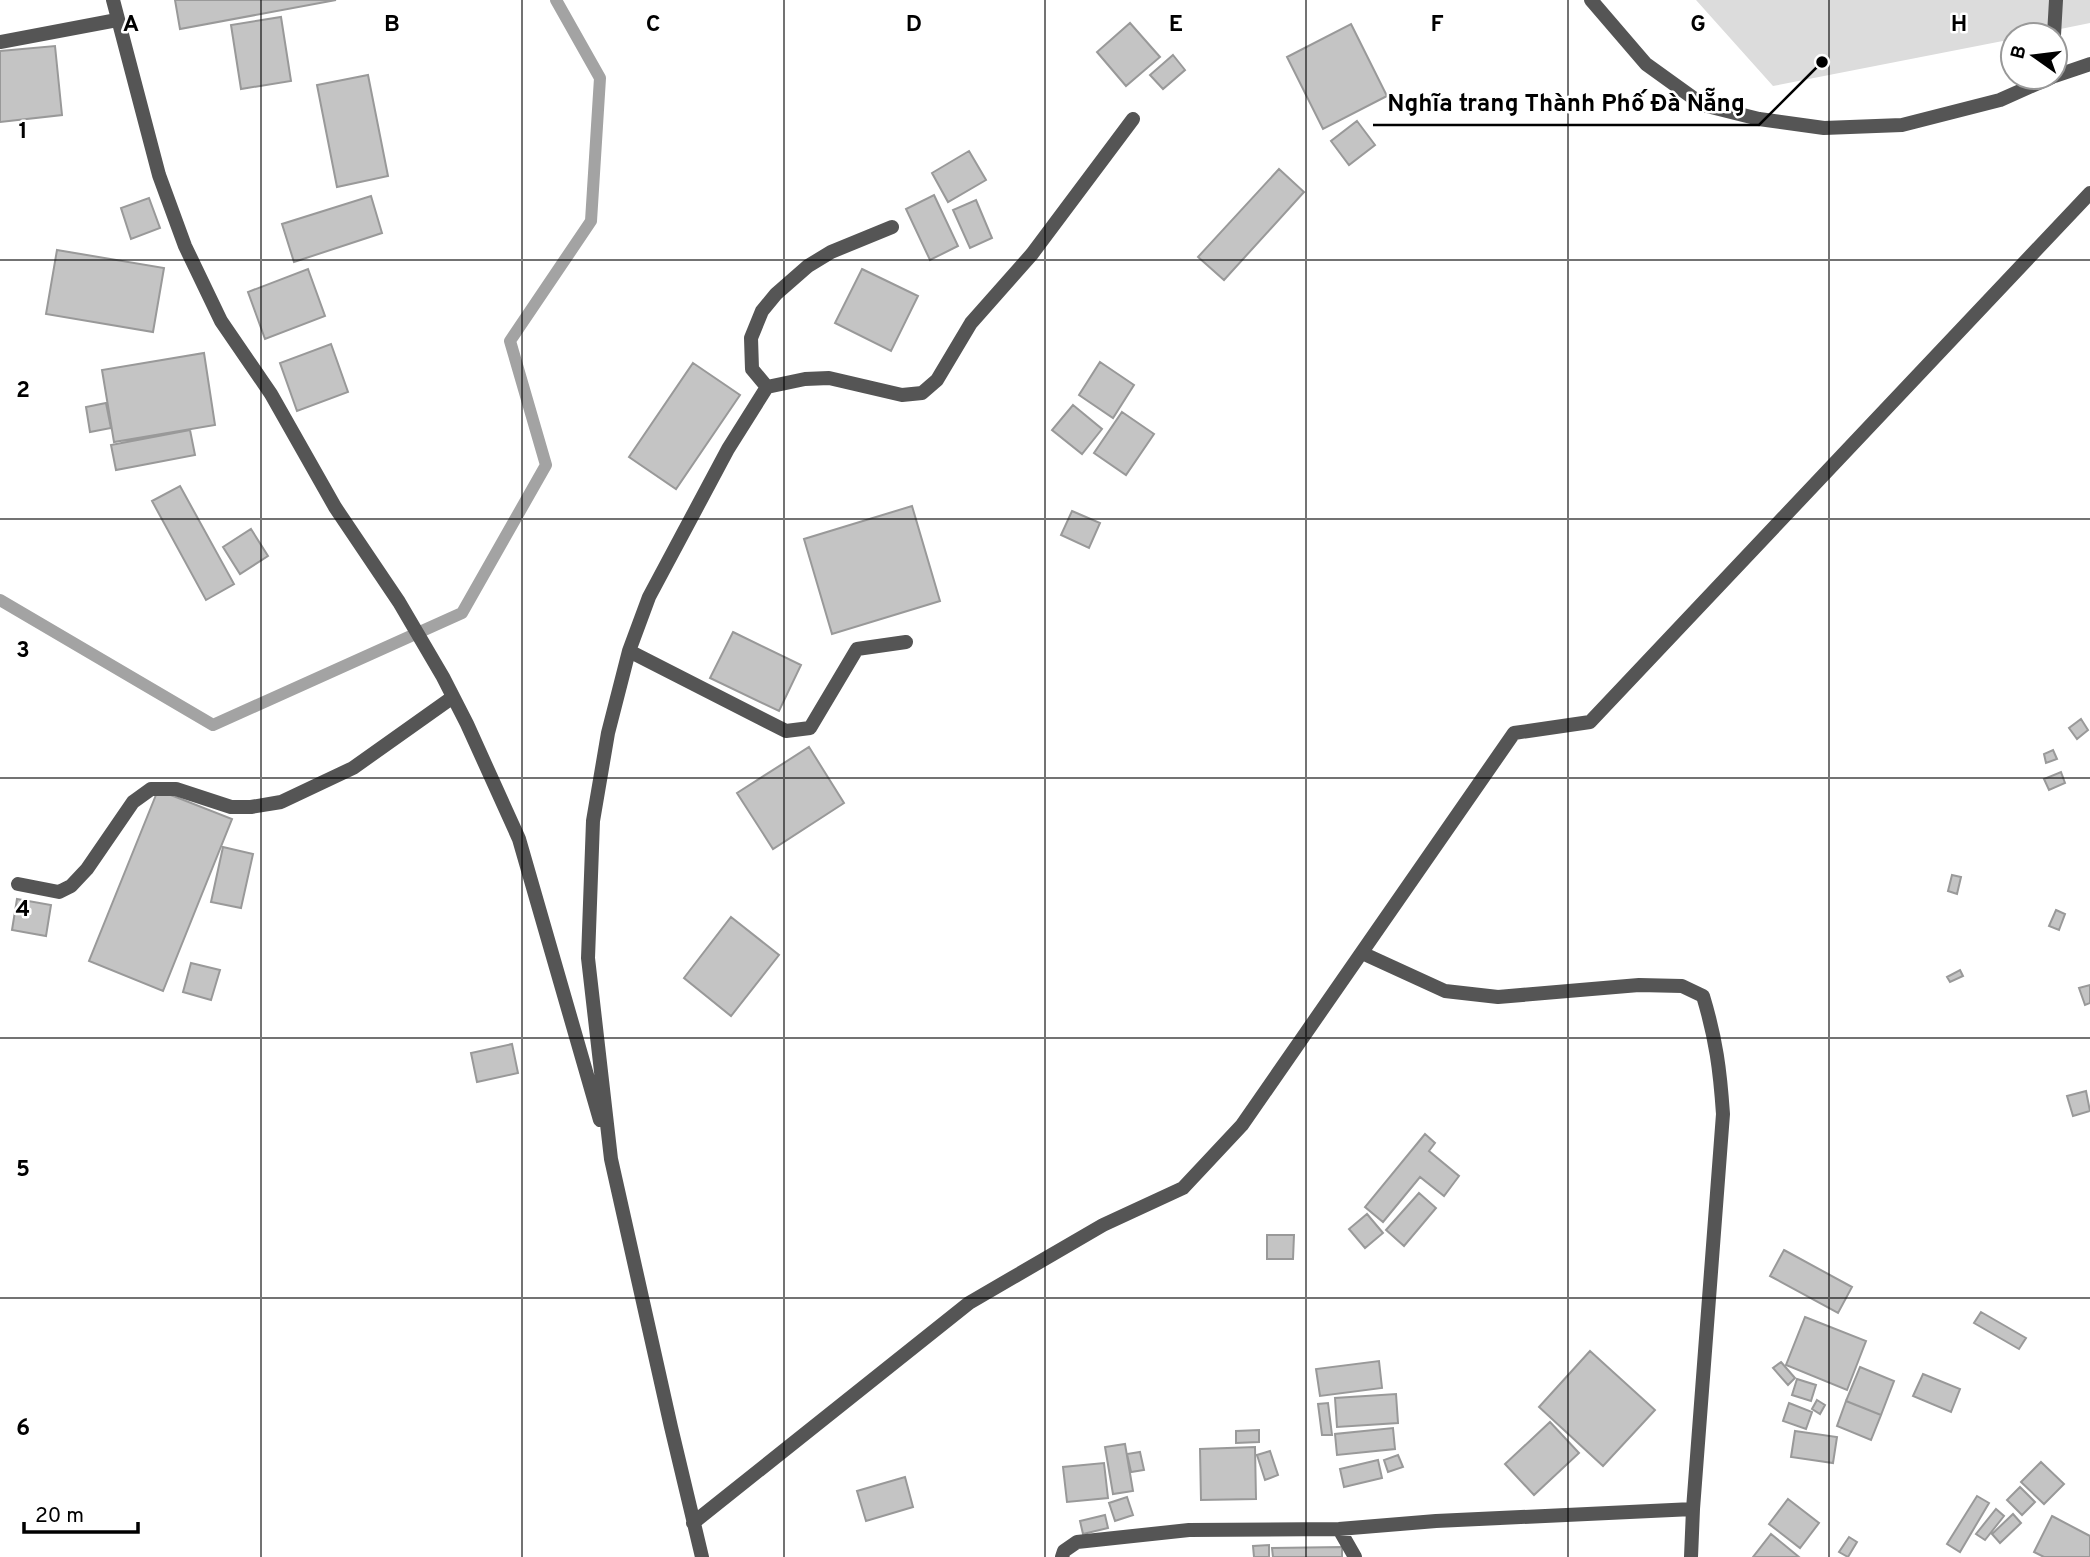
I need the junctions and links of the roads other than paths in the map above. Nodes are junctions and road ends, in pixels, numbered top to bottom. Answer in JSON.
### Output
{"nodes":[{"id":1,"x":113,"y":0,"type":"edge"},
{"id":2,"x":1591,"y":0,"type":"edge"},
{"id":3,"x":2056,"y":0,"type":"edge"},
{"id":4,"x":117,"y":20,"type":"junction"},
{"id":5,"x":2055,"y":21,"type":"edge"},
{"id":6,"x":0,"y":42,"type":"edge"},
{"id":7,"x":2090,"y":64,"type":"edge"},
{"id":8,"x":2069,"y":71,"type":"edge"},
{"id":9,"x":2021,"y":91,"type":"edge"},
{"id":10,"x":1133,"y":119,"type":"dead end"},
{"id":11,"x":2090,"y":193,"type":"edge"},
{"id":12,"x":892,"y":227,"type":"dead end"},
{"id":13,"x":767,"y":387,"type":"junction"},
{"id":14,"x":906,"y":642,"type":"dead end"},
{"id":15,"x":629,"y":651,"type":"junction"},
{"id":16,"x":453,"y":697,"type":"junction"},
{"id":17,"x":18,"y":884,"type":"dead end"},
{"id":18,"x":1362,"y":953,"type":"junction"},
{"id":19,"x":611,"y":1159,"type":"junction"},
{"id":20,"x":1693,"y":1509,"type":"junction"},
{"id":21,"x":693,"y":1523,"type":"junction"},
{"id":22,"x":1339,"y":1529,"type":"junction"},
{"id":23,"x":702,"y":1557,"type":"edge"},
{"id":24,"x":1062,"y":1557,"type":"edge"},
{"id":25,"x":1355,"y":1557,"type":"edge"},
{"id":26,"x":1691,"y":1557,"type":"edge"}],
"edges":[{"from":1,"to":4,"type":"street"},
{"from":2,"to":9,"type":"street"},
{"from":3,"to":5,"type":"street"},
{"from":4,"to":6,"type":"street"},
{"from":4,"to":16,"type":"street"},
{"from":7,"to":8,"type":"street"},
{"from":10,"to":13,"type":"street"},
{"from":11,"to":18,"type":"street"},
{"from":12,"to":13,"type":"street"},
{"from":13,"to":15,"type":"street"},
{"from":14,"to":15,"type":"street"},
{"from":15,"to":19,"type":"street"},
{"from":16,"to":17,"type":"street"},
{"from":16,"to":19,"type":"street"},
{"from":18,"to":20,"type":"street"},
{"from":18,"to":21,"type":"street"},
{"from":19,"to":21,"type":"street"},
{"from":20,"to":22,"type":"street"},
{"from":20,"to":26,"type":"street"},
{"from":21,"to":23,"type":"street"},
{"from":22,"to":24,"type":"street"},
{"from":22,"to":25,"type":"street"}]}
